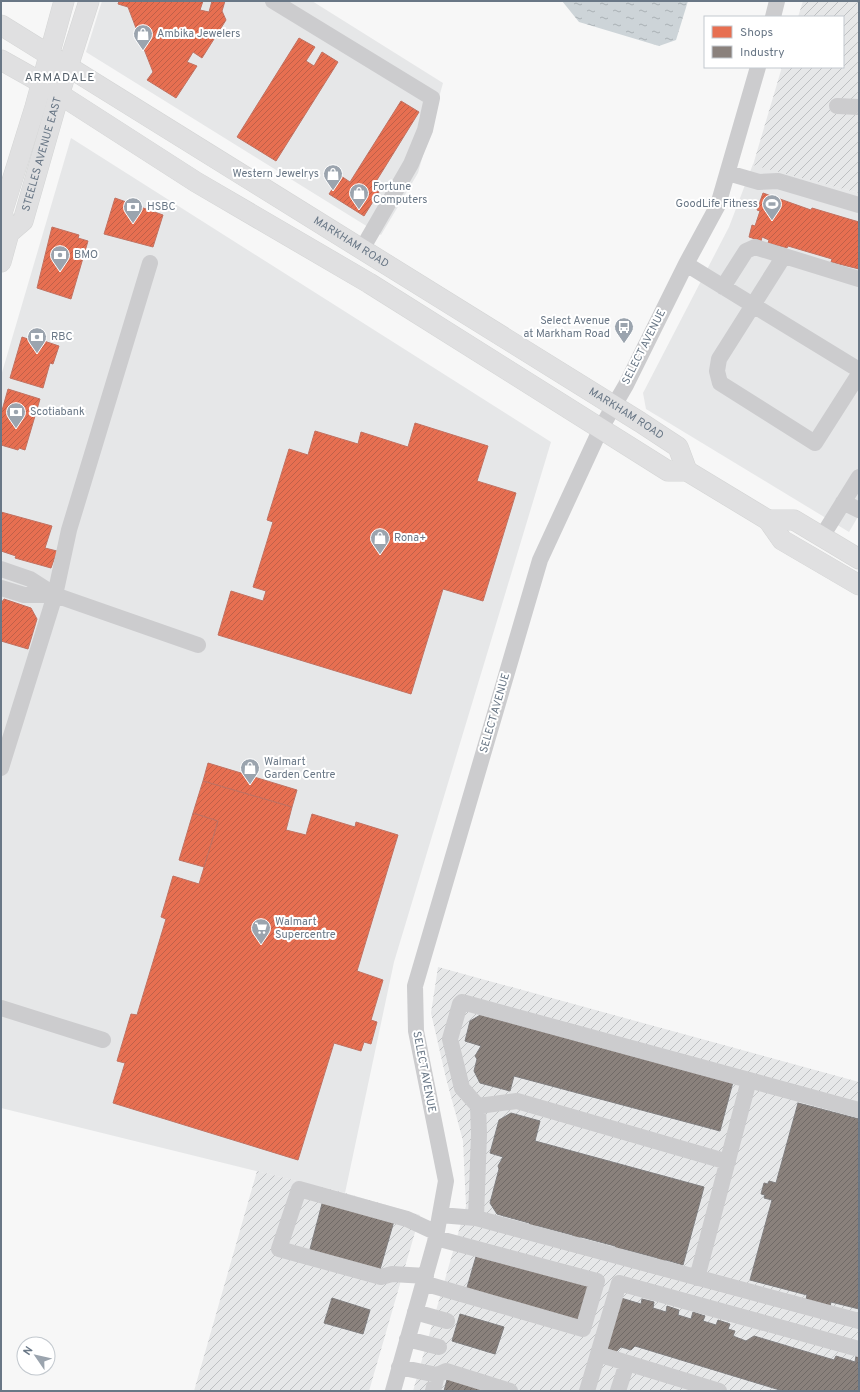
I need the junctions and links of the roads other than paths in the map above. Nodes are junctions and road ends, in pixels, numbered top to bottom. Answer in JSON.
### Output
{"nodes":[{"id":1,"x":64,"y":1,"type":"edge"},
{"id":2,"x":89,"y":1,"type":"edge"},
{"id":3,"x":272,"y":1,"type":"edge"},
{"id":4,"x":777,"y":1,"type":"edge"},
{"id":5,"x":773,"y":16,"type":"edge"},
{"id":6,"x":1,"y":25,"type":"edge"},
{"id":7,"x":50,"y":54,"type":"junction"},
{"id":8,"x":1,"y":60,"type":"edge"},
{"id":9,"x":69,"y":67,"type":"junction"},
{"id":10,"x":758,"y":68,"type":"edge"},
{"id":11,"x":42,"y":83,"type":"junction"},
{"id":12,"x":59,"y":95,"type":"junction"},
{"id":13,"x":837,"y":106,"type":"dead end"},
{"id":14,"x":859,"y":107,"type":"edge"},
{"id":15,"x":728,"y":173,"type":"junction"},
{"id":16,"x":859,"y":205,"type":"edge"},
{"id":17,"x":9,"y":233,"type":"junction"},
{"id":18,"x":362,"y":249,"type":"junction"},
{"id":19,"x":784,"y":256,"type":"junction"},
{"id":20,"x":1,"y":262,"type":"edge"},
{"id":21,"x":150,"y":263,"type":"dead end"},
{"id":22,"x":686,"y":264,"type":"junction"},
{"id":23,"x":859,"y":279,"type":"edge"},
{"id":24,"x":723,"y":287,"type":"junction"},
{"id":25,"x":753,"y":305,"type":"junction"},
{"id":26,"x":859,"y":370,"type":"edge"},
{"id":27,"x":859,"y":374,"type":"edge"},
{"id":28,"x":614,"y":405,"type":"junction"},
{"id":29,"x":602,"y":428,"type":"junction"},
{"id":30,"x":687,"y":471,"type":"junction"},
{"id":31,"x":859,"y":477,"type":"edge"},
{"id":32,"x":843,"y":502,"type":"junction"},
{"id":33,"x":859,"y":510,"type":"edge"},
{"id":34,"x":768,"y":520,"type":"junction"},
{"id":35,"x":821,"y":538,"type":"junction"},
{"id":36,"x":859,"y":559,"type":"edge"},
{"id":37,"x":1,"y":569,"type":"edge"},
{"id":38,"x":859,"y":585,"type":"edge"},
{"id":39,"x":1,"y":588,"type":"edge"},
{"id":40,"x":55,"y":595,"type":"junction"},
{"id":41,"x":198,"y":645,"type":"dead end"},
{"id":42,"x":1,"y":768,"type":"edge"},
{"id":43,"x":1,"y":1008,"type":"edge"},
{"id":44,"x":103,"y":1040,"type":"dead end"},
{"id":45,"x":749,"y":1080,"type":"junction"},
{"id":46,"x":478,"y":1106,"type":"junction"},
{"id":47,"x":859,"y":1110,"type":"edge"},
{"id":48,"x":728,"y":1162,"type":"junction"},
{"id":49,"x":440,"y":1215,"type":"junction"},
{"id":50,"x":476,"y":1218,"type":"junction"},
{"id":51,"x":437,"y":1236,"type":"junction"},
{"id":52,"x":698,"y":1278,"type":"junction"},
{"id":53,"x":424,"y":1280,"type":"junction"},
{"id":54,"x":415,"y":1312,"type":"junction"},
{"id":55,"x":448,"y":1321,"type":"dead end"},
{"id":56,"x":859,"y":1321,"type":"edge"},
{"id":57,"x":408,"y":1339,"type":"junction"},
{"id":58,"x":439,"y":1347,"type":"dead end"},
{"id":59,"x":859,"y":1348,"type":"edge"},
{"id":60,"x":598,"y":1354,"type":"junction"},
{"id":61,"x":627,"y":1363,"type":"junction"},
{"id":62,"x":400,"y":1367,"type":"junction"},
{"id":63,"x":437,"y":1375,"type":"junction"},
{"id":64,"x":393,"y":1391,"type":"edge"},
{"id":65,"x":433,"y":1391,"type":"edge"},
{"id":66,"x":510,"y":1391,"type":"edge"},
{"id":67,"x":587,"y":1391,"type":"edge"},
{"id":68,"x":618,"y":1391,"type":"edge"},
{"id":69,"x":720,"y":1391,"type":"edge"}],
"edges":[{"from":1,"to":7,"type":"main road","name":"STEELES AVENUE EAST"},
{"from":2,"to":9,"type":"main road","name":"STEELES AVENUE EAST"},
{"from":3,"to":18,"type":"street"},
{"from":4,"to":5,"type":"street"},
{"from":6,"to":7,"type":"main road","name":"MARKHAM ROAD"},
{"from":7,"to":9,"type":"main road","name":"MARKHAM ROAD"},
{"from":7,"to":11,"type":"main road","name":"STEELES AVENUE EAST"},
{"from":8,"to":11,"type":"main road"},
{"from":9,"to":12,"type":"main road","name":"STEELES AVENUE EAST"},
{"from":9,"to":18,"type":"main road","name":"MARKHAM ROAD"},
{"from":10,"to":15,"type":"street","name":"SELECT AVENUE"},
{"from":11,"to":12,"type":"main road"},
{"from":11,"to":17,"type":"main road","name":"STEELES AVENUE EAST"},
{"from":12,"to":17,"type":"main road","name":"STEELES AVENUE EAST"},
{"from":12,"to":29,"type":"main road"},
{"from":13,"to":14,"type":"street"},
{"from":15,"to":16,"type":"street"},
{"from":15,"to":22,"type":"street","name":"SELECT AVENUE"},
{"from":17,"to":20,"type":"main road"},
{"from":18,"to":28,"type":"main road","name":"MARKHAM ROAD"},
{"from":19,"to":23,"type":"street"},
{"from":19,"to":24,"type":"street"},
{"from":19,"to":25,"type":"street"},
{"from":21,"to":40,"type":"street"},
{"from":22,"to":24,"type":"street"},
{"from":22,"to":28,"type":"street","name":"SELECT AVENUE"},
{"from":24,"to":25,"type":"street"},
{"from":25,"to":26,"type":"street"},
{"from":25,"to":27,"type":"street"},
{"from":28,"to":29,"type":"street","name":"SELECT AVENUE"},
{"from":28,"to":30,"type":"main road","name":"MARKHAM ROAD"},
{"from":29,"to":30,"type":"main road"},
{"from":29,"to":49,"type":"street","name":"SELECT AVENUE"},
{"from":30,"to":34,"type":"main road"},
{"from":31,"to":32,"type":"street"},
{"from":32,"to":33,"type":"street"},
{"from":32,"to":35,"type":"street"},
{"from":34,"to":35,"type":"main road"},
{"from":34,"to":38,"type":"main road"},
{"from":35,"to":36,"type":"main road"},
{"from":37,"to":40,"type":"street"},
{"from":39,"to":40,"type":"street"},
{"from":40,"to":41,"type":"street"},
{"from":40,"to":42,"type":"street"},
{"from":43,"to":44,"type":"street"},
{"from":45,"to":46,"type":"street"},
{"from":45,"to":47,"type":"street"},
{"from":45,"to":48,"type":"street"},
{"from":46,"to":48,"type":"street"},
{"from":46,"to":50,"type":"street"},
{"from":48,"to":52,"type":"street"},
{"from":49,"to":50,"type":"street"},
{"from":49,"to":51,"type":"street","name":"SELECT AVENUE"},
{"from":50,"to":52,"type":"street"},
{"from":51,"to":53,"type":"street","name":"SELECT AVENUE"},
{"from":51,"to":53,"type":"street"},
{"from":51,"to":53,"type":"street"},
{"from":52,"to":56,"type":"street"},
{"from":53,"to":54,"type":"street","name":"SELECT AVENUE"},
{"from":54,"to":55,"type":"street"},
{"from":54,"to":57,"type":"street","name":"SELECT AVENUE"},
{"from":57,"to":58,"type":"street"},
{"from":57,"to":62,"type":"street","name":"SELECT AVENUE"},
{"from":59,"to":60,"type":"street"},
{"from":60,"to":61,"type":"street"},
{"from":60,"to":67,"type":"street"},
{"from":61,"to":68,"type":"street"},
{"from":61,"to":69,"type":"street"},
{"from":62,"to":63,"type":"street"},
{"from":62,"to":64,"type":"street","name":"SELECT AVENUE"},
{"from":63,"to":65,"type":"street"},
{"from":63,"to":66,"type":"street"}]}
